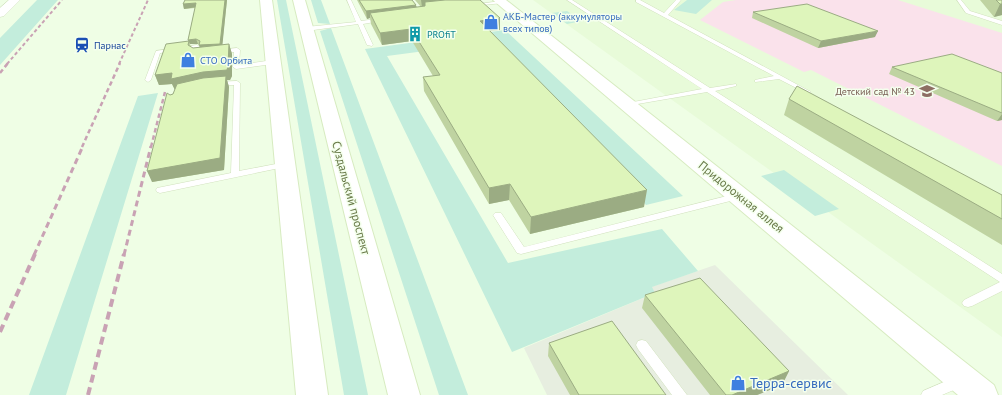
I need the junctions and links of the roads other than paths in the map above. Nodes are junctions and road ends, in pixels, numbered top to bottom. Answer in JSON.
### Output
{"nodes":[{"id":1,"x":15,"y":0,"type":"edge"},
{"id":2,"x":266,"y":0,"type":"edge"},
{"id":3,"x":299,"y":0,"type":"edge"},
{"id":4,"x":349,"y":0,"type":"edge"},
{"id":5,"x":569,"y":0,"type":"edge"},
{"id":6,"x":646,"y":0,"type":"edge"},
{"id":7,"x":679,"y":0,"type":"edge"},
{"id":8,"x":959,"y":0,"type":"edge"},
{"id":9,"x":500,"y":1,"type":"edge"},
{"id":10,"x":466,"y":6,"type":"edge"},
{"id":11,"x":0,"y":14,"type":"edge"},
{"id":12,"x":665,"y":15,"type":"junction"},
{"id":13,"x":388,"y":20,"type":"edge"},
{"id":14,"x":360,"y":23,"type":"junction"},
{"id":15,"x":1002,"y":23,"type":"edge"},
{"id":16,"x":306,"y":29,"type":"junction"},
{"id":17,"x":370,"y":45,"type":"dead end"},
{"id":18,"x":273,"y":62,"type":"junction"},
{"id":19,"x":780,"y":77,"type":"junction"},
{"id":20,"x":148,"y":80,"type":"dead end"},
{"id":21,"x":757,"y":81,"type":"dead end"},
{"id":22,"x":211,"y":85,"type":"edge"},
{"id":23,"x":734,"y":85,"type":"dead end"},
{"id":24,"x":709,"y":90,"type":"junction"},
{"id":25,"x":814,"y":95,"type":"edge"},
{"id":26,"x":628,"y":105,"type":"junction"},
{"id":27,"x":286,"y":164,"type":"junction"},
{"id":28,"x":235,"y":174,"type":"junction"},
{"id":29,"x":160,"y":190,"type":"dead end"},
{"id":30,"x":740,"y":196,"type":"junction"},
{"id":31,"x":498,"y":215,"type":"dead end"},
{"id":32,"x":1002,"y":279,"type":"edge"},
{"id":33,"x":1002,"y":286,"type":"edge"},
{"id":34,"x":968,"y":303,"type":"dead end"},
{"id":35,"x":642,"y":345,"type":"dead end"},
{"id":36,"x":963,"y":380,"type":"junction"},
{"id":37,"x":312,"y":395,"type":"edge"},
{"id":38,"x":404,"y":395,"type":"edge"},
{"id":39,"x":680,"y":395,"type":"edge"},
{"id":40,"x":928,"y":395,"type":"edge"},
{"id":41,"x":982,"y":395,"type":"edge"}],
"edges":[{"from":1,"to":11,"type":"street"},
{"from":2,"to":18,"type":"main road"},
{"from":3,"to":16,"type":"main road","name":"Суздальский проспект"},
{"from":4,"to":14,"type":"lane"},
{"from":5,"to":24,"type":"lane"},
{"from":6,"to":12,"type":"lane"},
{"from":7,"to":12,"type":"lane"},
{"from":8,"to":15,"type":"lane"},
{"from":9,"to":10,"type":"lane"},
{"from":9,"to":26,"type":"main road","name":"Придорожная аллея"},
{"from":12,"to":19,"type":"lane"},
{"from":13,"to":14,"type":"lane"},
{"from":14,"to":16,"type":"lane"},
{"from":14,"to":17,"type":"lane"},
{"from":16,"to":38,"type":"main road","name":"Суздальский проспект"},
{"from":18,"to":20,"type":"lane"},
{"from":18,"to":27,"type":"main road"},
{"from":19,"to":21,"type":"lane"},
{"from":19,"to":25,"type":"lane"},
{"from":22,"to":28,"type":"lane"},
{"from":23,"to":24,"type":"lane"},
{"from":24,"to":26,"type":"lane"},
{"from":24,"to":32,"type":"lane"},
{"from":26,"to":30,"type":"main road","name":"Придорожная аллея"},
{"from":27,"to":28,"type":"lane"},
{"from":27,"to":37,"type":"main road"},
{"from":28,"to":29,"type":"lane"},
{"from":30,"to":31,"type":"lane"},
{"from":30,"to":36,"type":"main road","name":"Придорожная аллея"},
{"from":33,"to":34,"type":"lane"},
{"from":35,"to":39,"type":"lane"},
{"from":36,"to":40,"type":"lane"},
{"from":36,"to":41,"type":"main road","name":"Придорожная аллея"}]}
